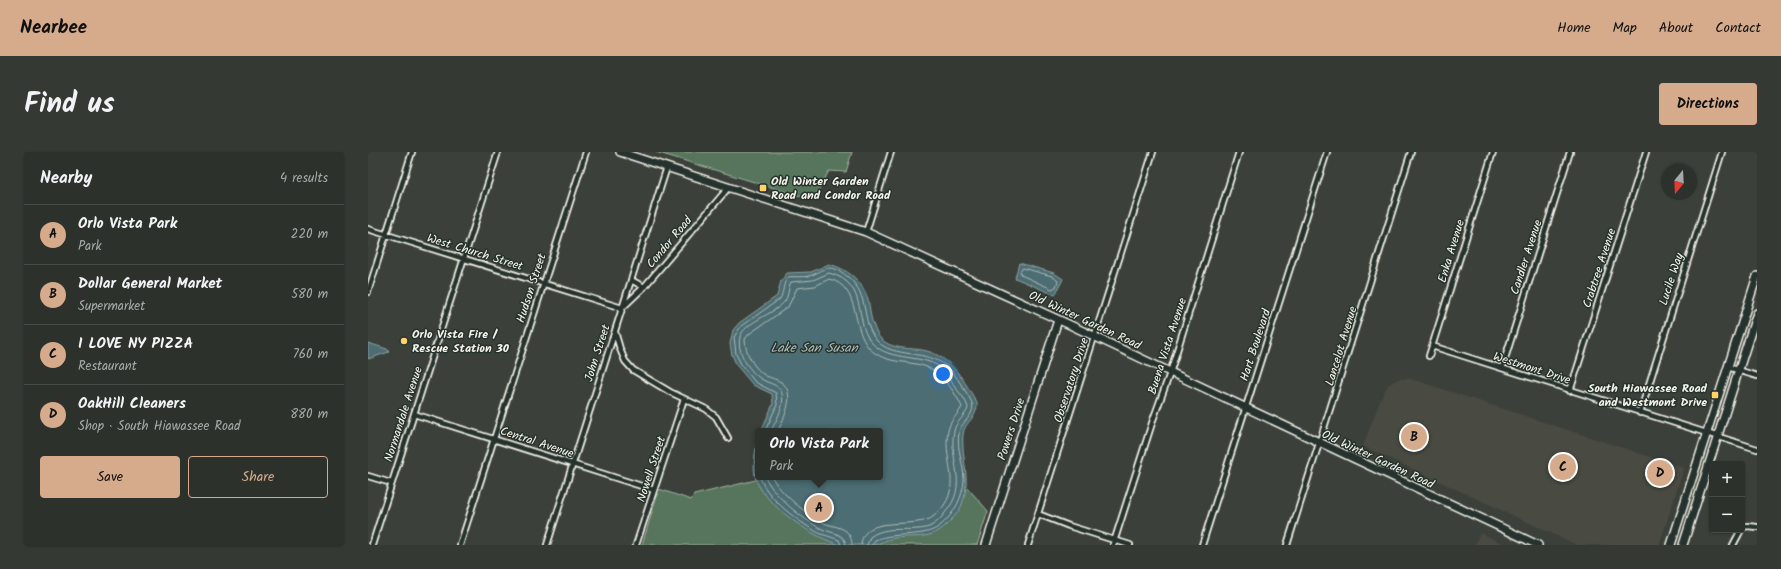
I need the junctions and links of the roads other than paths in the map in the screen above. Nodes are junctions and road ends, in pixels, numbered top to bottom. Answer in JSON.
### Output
{"nodes":[{"id":1,"x":412,"y":152,"type":"edge"},
{"id":2,"x":498,"y":152,"type":"edge"},
{"id":3,"x":586,"y":152,"type":"edge"},
{"id":4,"x":620,"y":152,"type":"edge"},
{"id":5,"x":891,"y":152,"type":"edge"},
{"id":6,"x":1153,"y":152,"type":"edge"},
{"id":7,"x":1239,"y":152,"type":"edge"},
{"id":8,"x":1327,"y":152,"type":"edge"},
{"id":9,"x":1411,"y":152,"type":"edge"},
{"id":10,"x":1493,"y":152,"type":"edge"},
{"id":11,"x":1570,"y":152,"type":"edge"},
{"id":12,"x":1646,"y":152,"type":"edge"},
{"id":13,"x":1722,"y":152,"type":"edge"},
{"id":14,"x":668,"y":167,"type":"junction"},
{"id":15,"x":729,"y":186,"type":"junction"},
{"id":16,"x":368,"y":229,"type":"edge"},
{"id":17,"x":866,"y":232,"type":"junction"},
{"id":18,"x":385,"y":234,"type":"junction"},
{"id":19,"x":464,"y":259,"type":"junction"},
{"id":20,"x":1757,"y":276,"type":"edge"},
{"id":21,"x":631,"y":280,"type":"junction"},
{"id":22,"x":543,"y":284,"type":"junction"},
{"id":23,"x":644,"y":287,"type":"junction"},
{"id":24,"x":368,"y":292,"type":"edge"},
{"id":25,"x":622,"y":308,"type":"junction"},
{"id":26,"x":1757,"y":313,"type":"edge"},
{"id":27,"x":1058,"y":320,"type":"junction"},
{"id":28,"x":614,"y":332,"type":"junction"},
{"id":29,"x":1095,"y":337,"type":"junction"},
{"id":30,"x":1432,"y":346,"type":"junction"},
{"id":31,"x":1429,"y":356,"type":"dead end"},
{"id":32,"x":1728,"y":366,"type":"junction"},
{"id":33,"x":1502,"y":368,"type":"junction"},
{"id":34,"x":1739,"y":370,"type":"junction"},
{"id":35,"x":1170,"y":373,"type":"junction"},
{"id":36,"x":1757,"y":376,"type":"edge"},
{"id":37,"x":1570,"y":391,"type":"junction"},
{"id":38,"x":684,"y":399,"type":"junction"},
{"id":39,"x":1246,"y":409,"type":"junction"},
{"id":40,"x":1640,"y":412,"type":"junction"},
{"id":41,"x":414,"y":414,"type":"junction"},
{"id":42,"x":1707,"y":434,"type":"junction"},
{"id":43,"x":1717,"y":437,"type":"junction"},
{"id":44,"x":728,"y":438,"type":"dead end"},
{"id":45,"x":494,"y":439,"type":"junction"},
{"id":46,"x":1321,"y":444,"type":"junction"},
{"id":47,"x":1757,"y":449,"type":"edge"},
{"id":48,"x":573,"y":464,"type":"junction"},
{"id":49,"x":368,"y":476,"type":"edge"},
{"id":50,"x":391,"y":483,"type":"junction"},
{"id":51,"x":654,"y":490,"type":"junction"},
{"id":52,"x":1038,"y":514,"type":"junction"},
{"id":53,"x":1745,"y":527,"type":"edge"},
{"id":54,"x":1757,"y":527,"type":"edge"},
{"id":55,"x":1739,"y":533,"type":"edge"},
{"id":56,"x":1113,"y":543,"type":"edge"},
{"id":57,"x":372,"y":545,"type":"edge"},
{"id":58,"x":460,"y":545,"type":"edge"},
{"id":59,"x":547,"y":545,"type":"edge"},
{"id":60,"x":636,"y":545,"type":"edge"},
{"id":61,"x":986,"y":545,"type":"edge"},
{"id":62,"x":1028,"y":545,"type":"edge"},
{"id":63,"x":1130,"y":545,"type":"edge"},
{"id":64,"x":1202,"y":545,"type":"edge"},
{"id":65,"x":1287,"y":545,"type":"edge"},
{"id":66,"x":1536,"y":545,"type":"edge"},
{"id":67,"x":1671,"y":545,"type":"edge"},
{"id":68,"x":1683,"y":545,"type":"edge"},
{"id":69,"x":1733,"y":545,"type":"edge"}],
"edges":[{"from":1,"to":18,"type":"street"},
{"from":2,"to":19,"type":"street","name":"Normandale Avenue"},
{"from":3,"to":22,"type":"street","name":"Hudson Street"},
{"from":4,"to":14,"type":"main road","name":"Old Winter Garden Road"},
{"from":5,"to":17,"type":"street"},
{"from":6,"to":29,"type":"street","name":"Observatory Drive"},
{"from":7,"to":35,"type":"street","name":"Buena Vista Avenue"},
{"from":8,"to":39,"type":"street","name":"Hart Boulevard"},
{"from":9,"to":46,"type":"street","name":"Lancelot Avenue"},
{"from":10,"to":30,"type":"street","name":"Enka Avenue"},
{"from":11,"to":33,"type":"street","name":"Candler Avenue"},
{"from":12,"to":37,"type":"street","name":"Crabtree Avenue"},
{"from":13,"to":40,"type":"street","name":"Lucile Way"},
{"from":14,"to":15,"type":"main road","name":"Old Winter Garden Road"},
{"from":14,"to":21,"type":"street","name":"John Street"},
{"from":15,"to":17,"type":"main road","name":"Old Winter Garden Road"},
{"from":15,"to":23,"type":"street","name":"Condor Road"},
{"from":16,"to":18,"type":"street","name":"West Church Street"},
{"from":17,"to":27,"type":"main road","name":"Old Winter Garden Road"},
{"from":18,"to":19,"type":"street","name":"West Church Street"},
{"from":18,"to":24,"type":"street"},
{"from":19,"to":22,"type":"street","name":"West Church Street"},
{"from":19,"to":41,"type":"street","name":"Normandale Avenue"},
{"from":20,"to":32,"type":"main road"},
{"from":21,"to":23,"type":"street"},
{"from":21,"to":25,"type":"street","name":"John Street"},
{"from":22,"to":25,"type":"street","name":"West Church Street"},
{"from":22,"to":45,"type":"street","name":"Hudson Street"},
{"from":23,"to":25,"type":"street","name":"Condor Road"},
{"from":25,"to":28,"type":"street","name":"John Street"},
{"from":26,"to":34,"type":"main road"},
{"from":27,"to":29,"type":"main road","name":"Old Winter Garden Road"},
{"from":27,"to":61,"type":"main road","name":"Powers Drive"},
{"from":28,"to":38,"type":"street"},
{"from":28,"to":48,"type":"street","name":"John Street"},
{"from":29,"to":35,"type":"main road","name":"Old Winter Garden Road"},
{"from":29,"to":52,"type":"street","name":"Observatory Drive"},
{"from":30,"to":31,"type":"street","name":"Enka Avenue"},
{"from":30,"to":33,"type":"street","name":"Westmont Drive"},
{"from":32,"to":34,"type":"street"},
{"from":32,"to":42,"type":"main road"},
{"from":33,"to":37,"type":"street","name":"Westmont Drive"},
{"from":34,"to":36,"type":"street"},
{"from":34,"to":43,"type":"main road"},
{"from":35,"to":39,"type":"main road","name":"Old Winter Garden Road"},
{"from":35,"to":56,"type":"street","name":"Buena Vista Avenue"},
{"from":37,"to":40,"type":"street","name":"Westmont Drive"},
{"from":38,"to":44,"type":"street"},
{"from":38,"to":51,"type":"street","name":"Nowell Street"},
{"from":39,"to":46,"type":"main road","name":"Old Winter Garden Road"},
{"from":39,"to":64,"type":"street","name":"Hart Boulevard"},
{"from":40,"to":42,"type":"street","name":"Westmont Drive"},
{"from":41,"to":45,"type":"street","name":"Central Avenue"},
{"from":41,"to":50,"type":"street","name":"Normandale Avenue"},
{"from":42,"to":43,"type":"street","name":"Westmont Drive"},
{"from":42,"to":67,"type":"main road"},
{"from":43,"to":47,"type":"street","name":"Westmont Drive"},
{"from":43,"to":68,"type":"main road"},
{"from":45,"to":48,"type":"street","name":"Central Avenue"},
{"from":45,"to":58,"type":"street","name":"Hudson Street"},
{"from":46,"to":65,"type":"street","name":"Lancelot Avenue"},
{"from":46,"to":66,"type":"main road","name":"Old Winter Garden Road"},
{"from":48,"to":51,"type":"street","name":"Central Avenue"},
{"from":48,"to":59,"type":"street","name":"John Street"},
{"from":49,"to":50,"type":"street"},
{"from":50,"to":57,"type":"street","name":"Normandale Avenue"},
{"from":51,"to":60,"type":"street","name":"Nowell Street"},
{"from":52,"to":56,"type":"street"},
{"from":52,"to":62,"type":"street","name":"Observatory Drive"},
{"from":53,"to":54,"type":"street"},
{"from":55,"to":69,"type":"street"},
{"from":56,"to":63,"type":"street"}]}
